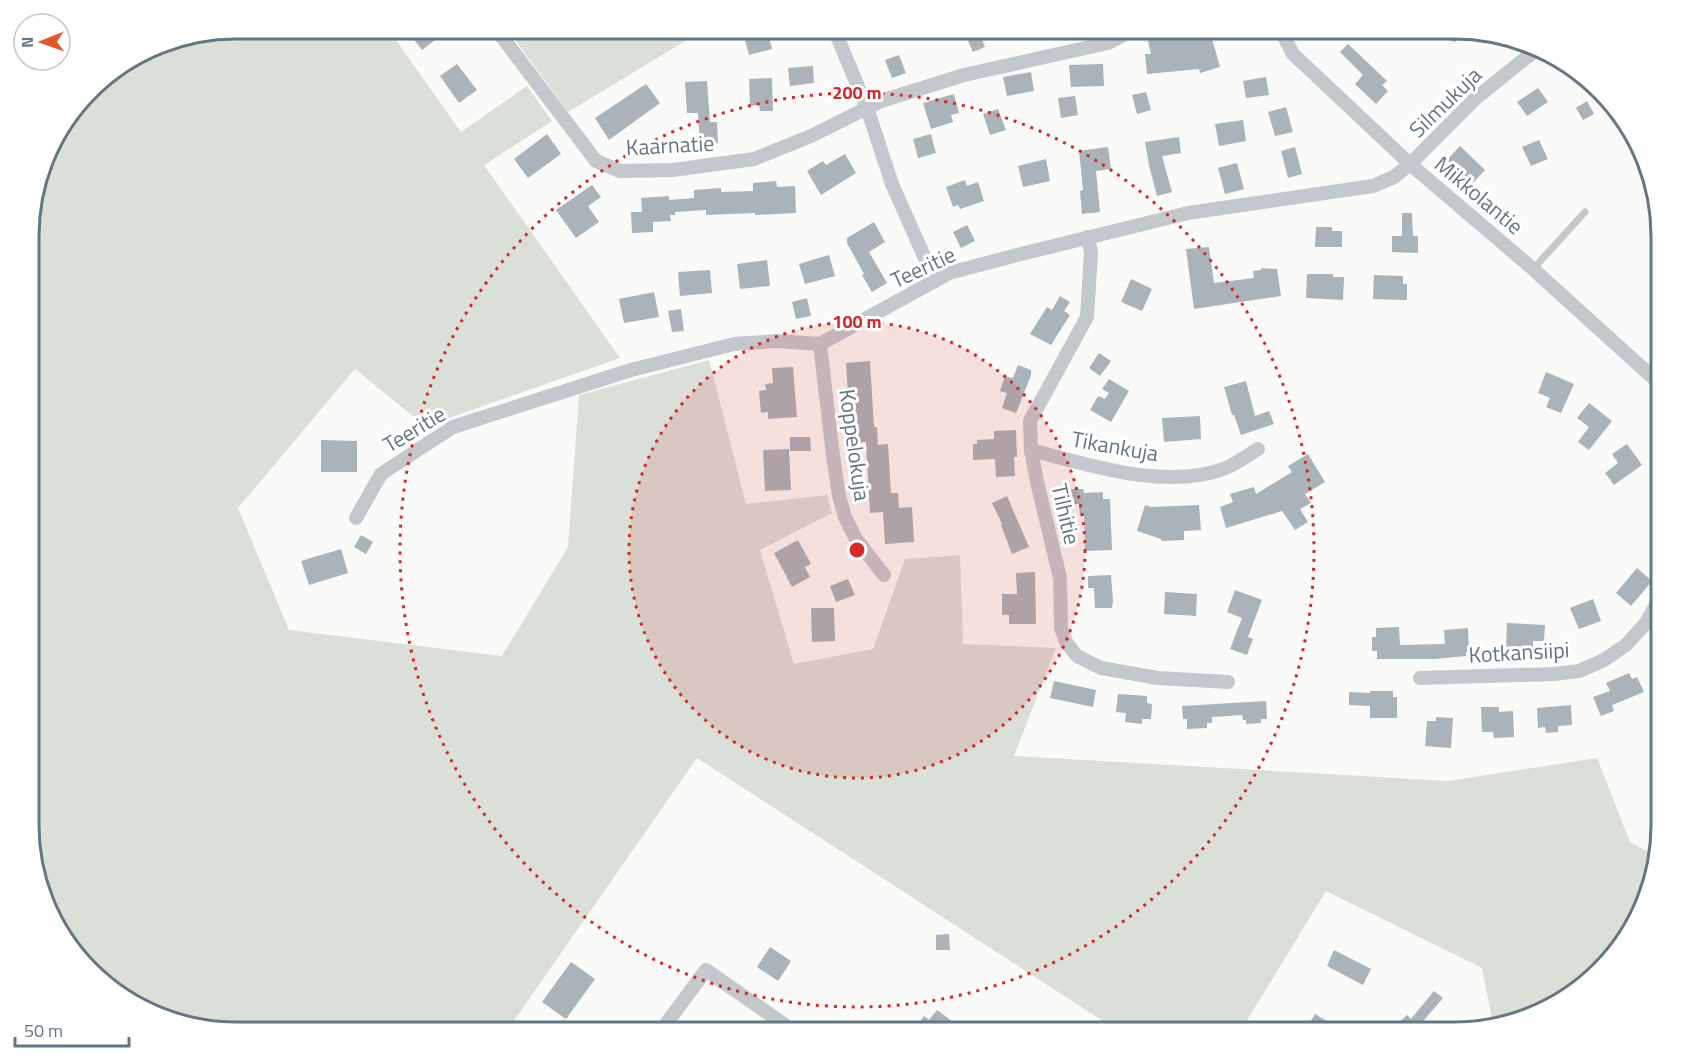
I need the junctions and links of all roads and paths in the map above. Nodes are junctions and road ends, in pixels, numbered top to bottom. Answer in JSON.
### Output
{"nodes":[{"id":1,"x":504,"y":39,"type":"edge"},
{"id":2,"x":839,"y":39,"type":"edge"},
{"id":3,"x":1116,"y":39,"type":"edge"},
{"id":4,"x":1286,"y":39,"type":"edge"},
{"id":5,"x":1530,"y":54,"type":"edge"},
{"id":6,"x":867,"y":108,"type":"junction"},
{"id":7,"x":1410,"y":164,"type":"junction"},
{"id":8,"x":1585,"y":212,"type":"dead end"},
{"id":9,"x":1088,"y":237,"type":"junction"},
{"id":10,"x":1533,"y":269,"type":"junction"},
{"id":11,"x":935,"y":280,"type":"junction"},
{"id":12,"x":820,"y":344,"type":"junction"},
{"id":13,"x":1651,"y":376,"type":"edge"},
{"id":14,"x":1258,"y":449,"type":"dead end"},
{"id":15,"x":1031,"y":450,"type":"junction"},
{"id":16,"x":356,"y":518,"type":"dead end"},
{"id":17,"x":884,"y":575,"type":"dead end"},
{"id":18,"x":1651,"y":614,"type":"edge"},
{"id":19,"x":1420,"y":678,"type":"dead end"},
{"id":20,"x":1228,"y":682,"type":"dead end"},
{"id":21,"x":667,"y":1022,"type":"edge"},
{"id":22,"x":781,"y":1022,"type":"edge"}],
"edges":[{"from":1,"to":6,"type":"street","name":"Kaarnatie"},
{"from":2,"to":6,"type":"street"},
{"from":3,"to":6,"type":"street","name":"Kaarnatie"},
{"from":4,"to":7,"type":"street","name":"Mikkolantie"},
{"from":5,"to":7,"type":"street","name":"Silmukuja"},
{"from":6,"to":11,"type":"street"},
{"from":7,"to":9,"type":"street","name":"Teeritie"},
{"from":7,"to":10,"type":"street","name":"Mikkolantie"},
{"from":8,"to":10,"type":"lane"},
{"from":9,"to":11,"type":"street","name":"Teeritie"},
{"from":9,"to":15,"type":"street","name":"Tilhitie"},
{"from":10,"to":13,"type":"street","name":"Mikkolantie"},
{"from":11,"to":12,"type":"street","name":"Teeritie"},
{"from":12,"to":16,"type":"street","name":"Teeritie"},
{"from":12,"to":17,"type":"street","name":"Koppelokuja"},
{"from":14,"to":15,"type":"street","name":"Tikankuja"},
{"from":15,"to":20,"type":"street","name":"Tilhitie"},
{"from":18,"to":19,"type":"street","name":"Kotkansiipi"},
{"from":21,"to":22,"type":"street"}]}
